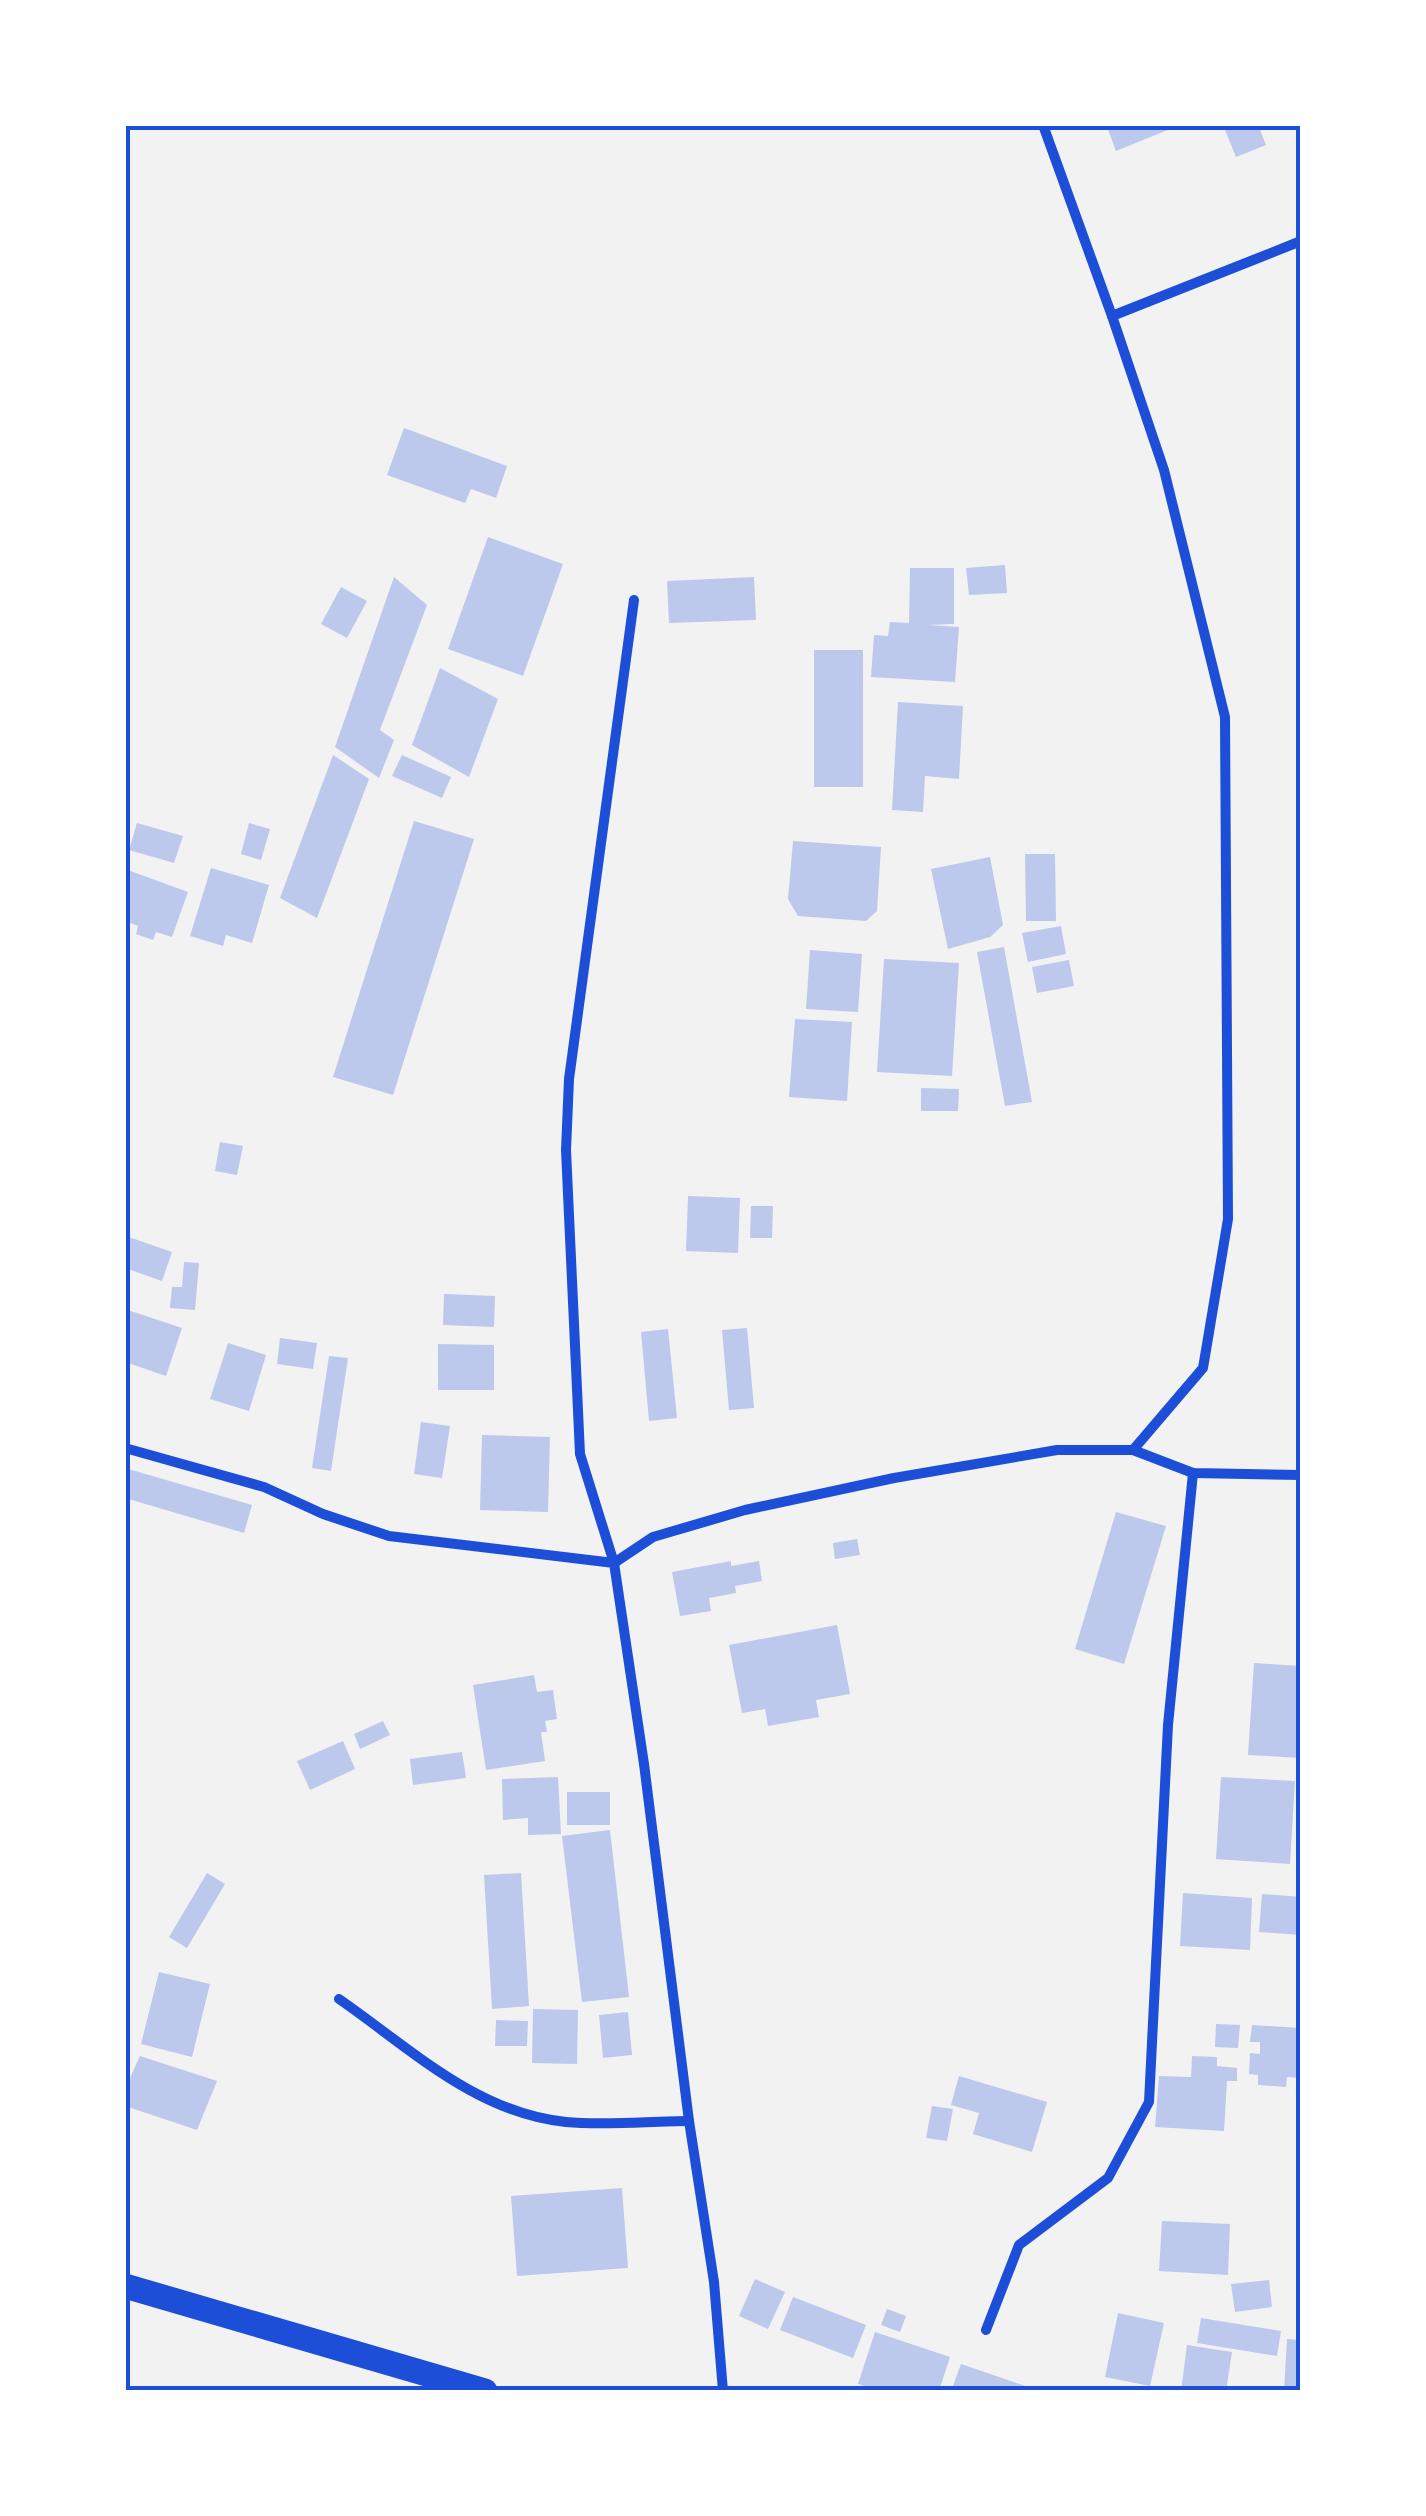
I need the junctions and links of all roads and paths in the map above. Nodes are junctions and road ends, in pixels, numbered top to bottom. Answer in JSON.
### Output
{"nodes":[{"id":1,"x":1043,"y":125,"type":"edge"},
{"id":2,"x":1301,"y":240,"type":"edge"},
{"id":3,"x":1112,"y":316,"type":"junction"},
{"id":4,"x":634,"y":600,"type":"dead end"},
{"id":5,"x":125,"y":1448,"type":"edge"},
{"id":6,"x":1133,"y":1450,"type":"junction"},
{"id":7,"x":1193,"y":1473,"type":"junction"},
{"id":8,"x":1301,"y":1475,"type":"edge"},
{"id":9,"x":614,"y":1563,"type":"junction"},
{"id":10,"x":339,"y":1998,"type":"dead end"},
{"id":11,"x":690,"y":2121,"type":"junction"},
{"id":12,"x":125,"y":2286,"type":"edge"},
{"id":13,"x":986,"y":2330,"type":"dead end"},
{"id":14,"x":485,"y":2391,"type":"edge"},
{"id":15,"x":723,"y":2391,"type":"edge"}],
"edges":[{"from":1,"to":3,"type":"street"},
{"from":2,"to":3,"type":"street"},
{"from":3,"to":6,"type":"street"},
{"from":4,"to":9,"type":"street"},
{"from":5,"to":9,"type":"street"},
{"from":6,"to":7,"type":"street"},
{"from":6,"to":9,"type":"street"},
{"from":7,"to":8,"type":"street"},
{"from":7,"to":13,"type":"street"},
{"from":9,"to":11,"type":"street"},
{"from":10,"to":11,"type":"street"},
{"from":11,"to":15,"type":"street"},
{"from":12,"to":14,"type":"main road"}]}
